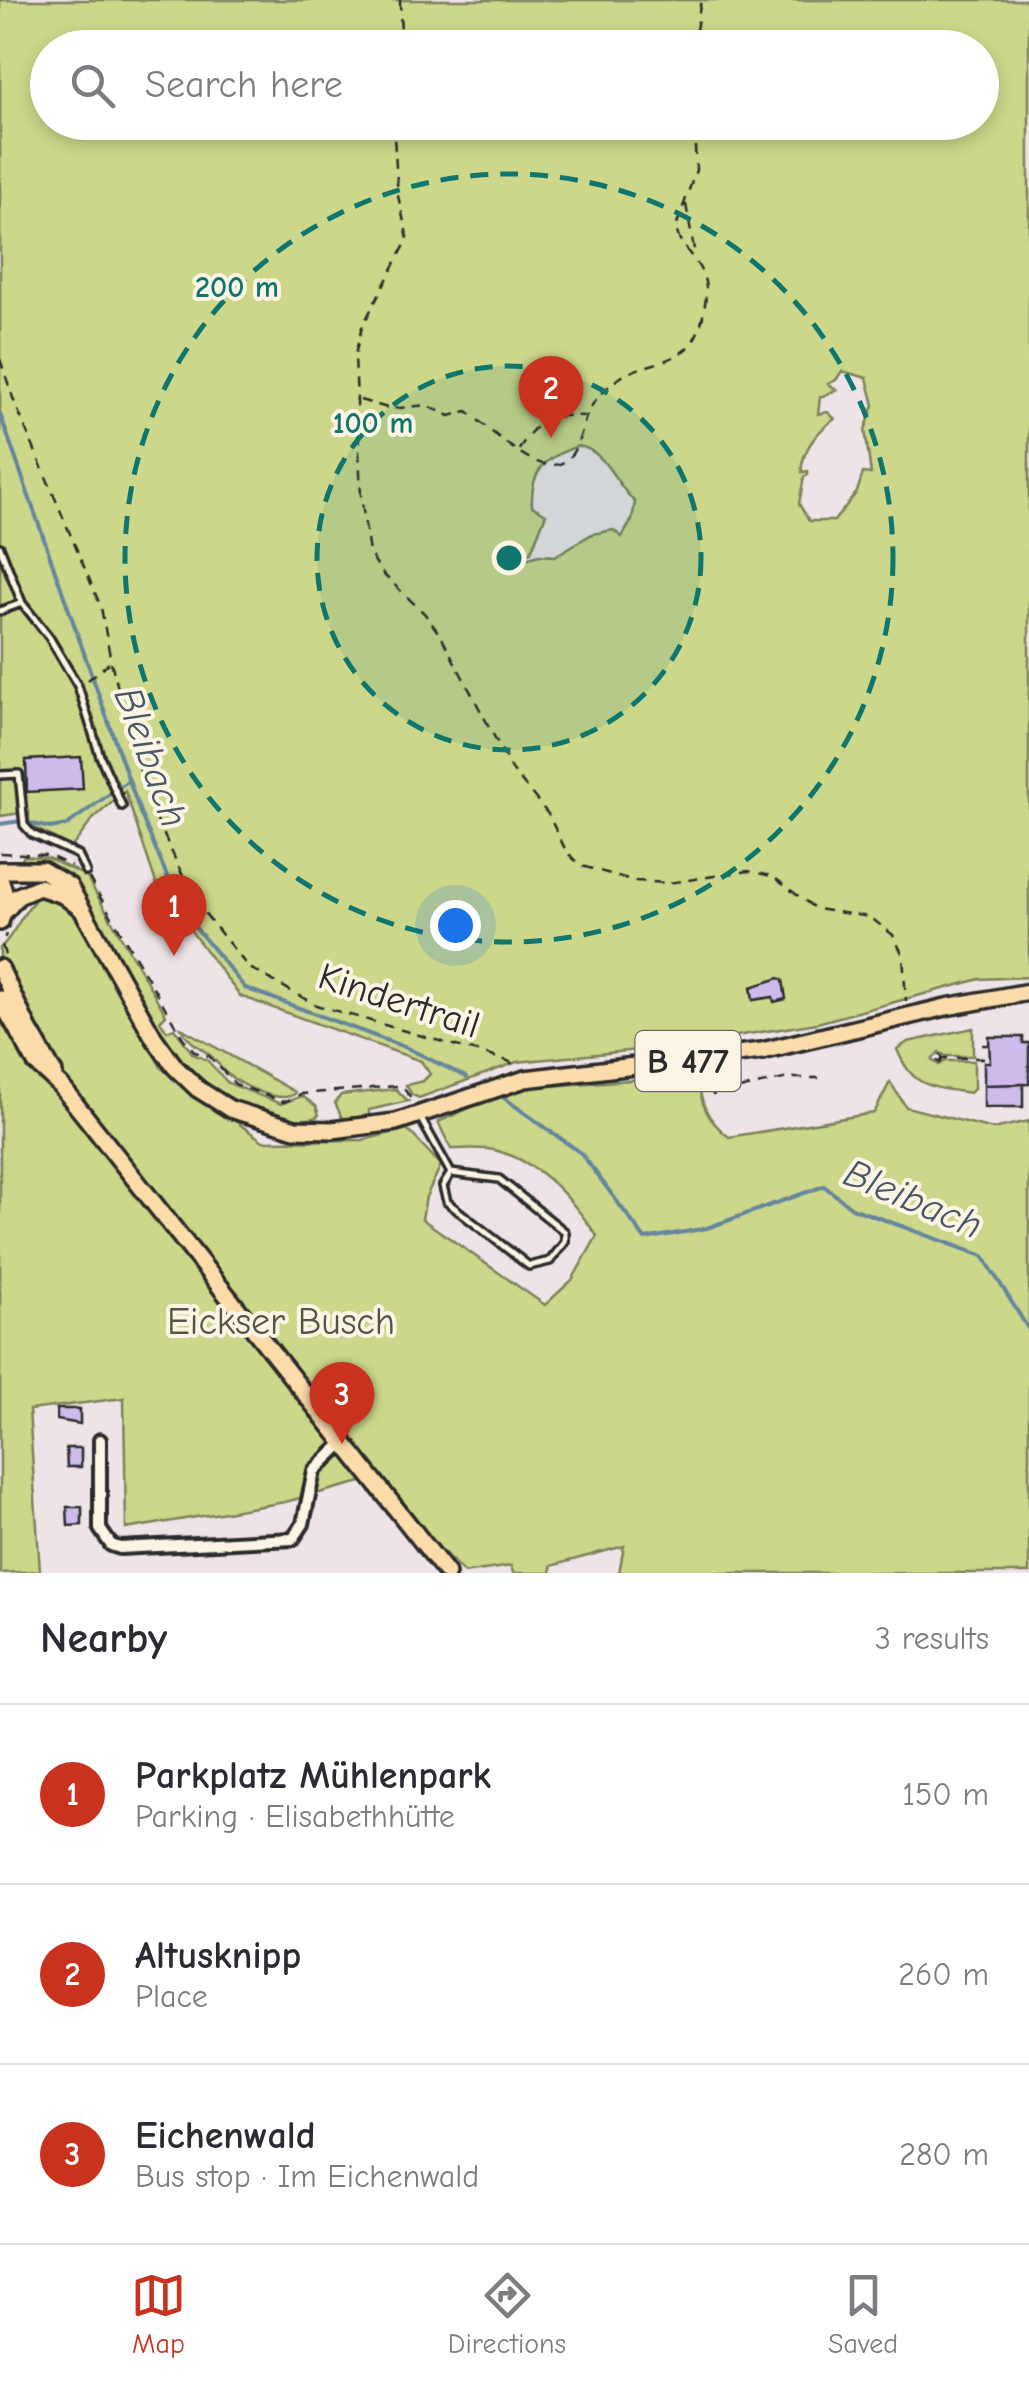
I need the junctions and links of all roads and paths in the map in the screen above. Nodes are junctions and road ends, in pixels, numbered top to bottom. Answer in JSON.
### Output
{"nodes":[{"id":1,"x":400,"y":0,"type":"edge"},
{"id":2,"x":700,"y":0,"type":"edge"},
{"id":3,"x":401,"y":30,"type":"edge"},
{"id":4,"x":696,"y":30,"type":"edge"},
{"id":5,"x":394,"y":140,"type":"edge"},
{"id":6,"x":696,"y":140,"type":"edge"},
{"id":7,"x":685,"y":200,"type":"junction"},
{"id":8,"x":695,"y":256,"type":"junction"},
{"id":9,"x":0,"y":359,"type":"edge"},
{"id":10,"x":357,"y":399,"type":"junction"},
{"id":11,"x":586,"y":416,"type":"junction"},
{"id":12,"x":518,"y":451,"type":"junction"},
{"id":13,"x":0,"y":546,"type":"edge"},
{"id":14,"x":4,"y":572,"type":"edge"},
{"id":15,"x":22,"y":603,"type":"junction"},
{"id":16,"x":0,"y":611,"type":"edge"},
{"id":17,"x":111,"y":662,"type":"junction"},
{"id":18,"x":86,"y":681,"type":"dead end"},
{"id":19,"x":0,"y":774,"type":"edge"},
{"id":20,"x":122,"y":806,"type":"dead end"},
{"id":21,"x":0,"y":852,"type":"edge"},
{"id":22,"x":16,"y":853,"type":"dead end"},
{"id":23,"x":0,"y":870,"type":"edge"},
{"id":24,"x":86,"y":872,"type":"joint"},
{"id":25,"x":0,"y":879,"type":"edge"},
{"id":26,"x":82,"y":910,"type":"junction"},
{"id":27,"x":3,"y":916,"type":"edge"},
{"id":28,"x":0,"y":968,"type":"edge"},
{"id":29,"x":1029,"y":992,"type":"edge"},
{"id":30,"x":0,"y":999,"type":"edge"},
{"id":31,"x":906,"y":1004,"type":"dead end"},
{"id":32,"x":982,"y":1045,"type":"dead end"},
{"id":33,"x":990,"y":1045,"type":"dead end"},
{"id":34,"x":943,"y":1058,"type":"dead end"},
{"id":35,"x":990,"y":1058,"type":"dead end"},
{"id":36,"x":700,"y":1060,"type":"junction"},
{"id":37,"x":518,"y":1068,"type":"dead end"},
{"id":38,"x":819,"y":1078,"type":"dead end"},
{"id":39,"x":60,"y":1086,"type":"junction"},
{"id":40,"x":419,"y":1109,"type":"junction"},
{"id":41,"x":452,"y":1173,"type":"junction"},
{"id":42,"x":100,"y":1440,"type":"dead end"},
{"id":43,"x":342,"y":1444,"type":"junction"},
{"id":44,"x":446,"y":1573,"type":"edge"}],
"edges":[{"from":1,"to":3,"type":"path"},
{"from":2,"to":4,"type":"path"},
{"from":5,"to":10,"type":"path"},
{"from":6,"to":7,"type":"path"},
{"from":7,"to":8,"type":"path"},
{"from":7,"to":8,"type":"path"},
{"from":8,"to":11,"type":"path"},
{"from":9,"to":17,"type":"path","name":"Kindertrail"},
{"from":10,"to":12,"type":"path"},
{"from":10,"to":31,"type":"path"},
{"from":11,"to":12,"type":"path"},
{"from":11,"to":12,"type":"path"},
{"from":13,"to":14,"type":"lane"},
{"from":14,"to":15,"type":"lane"},
{"from":15,"to":16,"type":"lane"},
{"from":15,"to":20,"type":"lane"},
{"from":17,"to":18,"type":"path"},
{"from":17,"to":37,"type":"path","name":"Kindertrail"},
{"from":19,"to":24,"type":"lane"},
{"from":21,"to":22,"type":"path"},
{"from":23,"to":26,"type":"main road","number":"B 477"},
{"from":24,"to":40,"type":"path"},
{"from":25,"to":27,"type":"main road"},
{"from":26,"to":27,"type":"main road"},
{"from":26,"to":40,"type":"main road","number":"B 477"},
{"from":28,"to":39,"type":"main road"},
{"from":29,"to":36,"type":"main road","number":"B 477"},
{"from":30,"to":39,"type":"main road"},
{"from":32,"to":33,"type":"path"},
{"from":34,"to":35,"type":"path"},
{"from":36,"to":38,"type":"path"},
{"from":36,"to":40,"type":"main road","number":"B 477"},
{"from":39,"to":43,"type":"main road"},
{"from":40,"to":41,"type":"lane"},
{"from":41,"to":41,"type":"lane"},
{"from":42,"to":43,"type":"street"},
{"from":43,"to":44,"type":"main road"}]}
